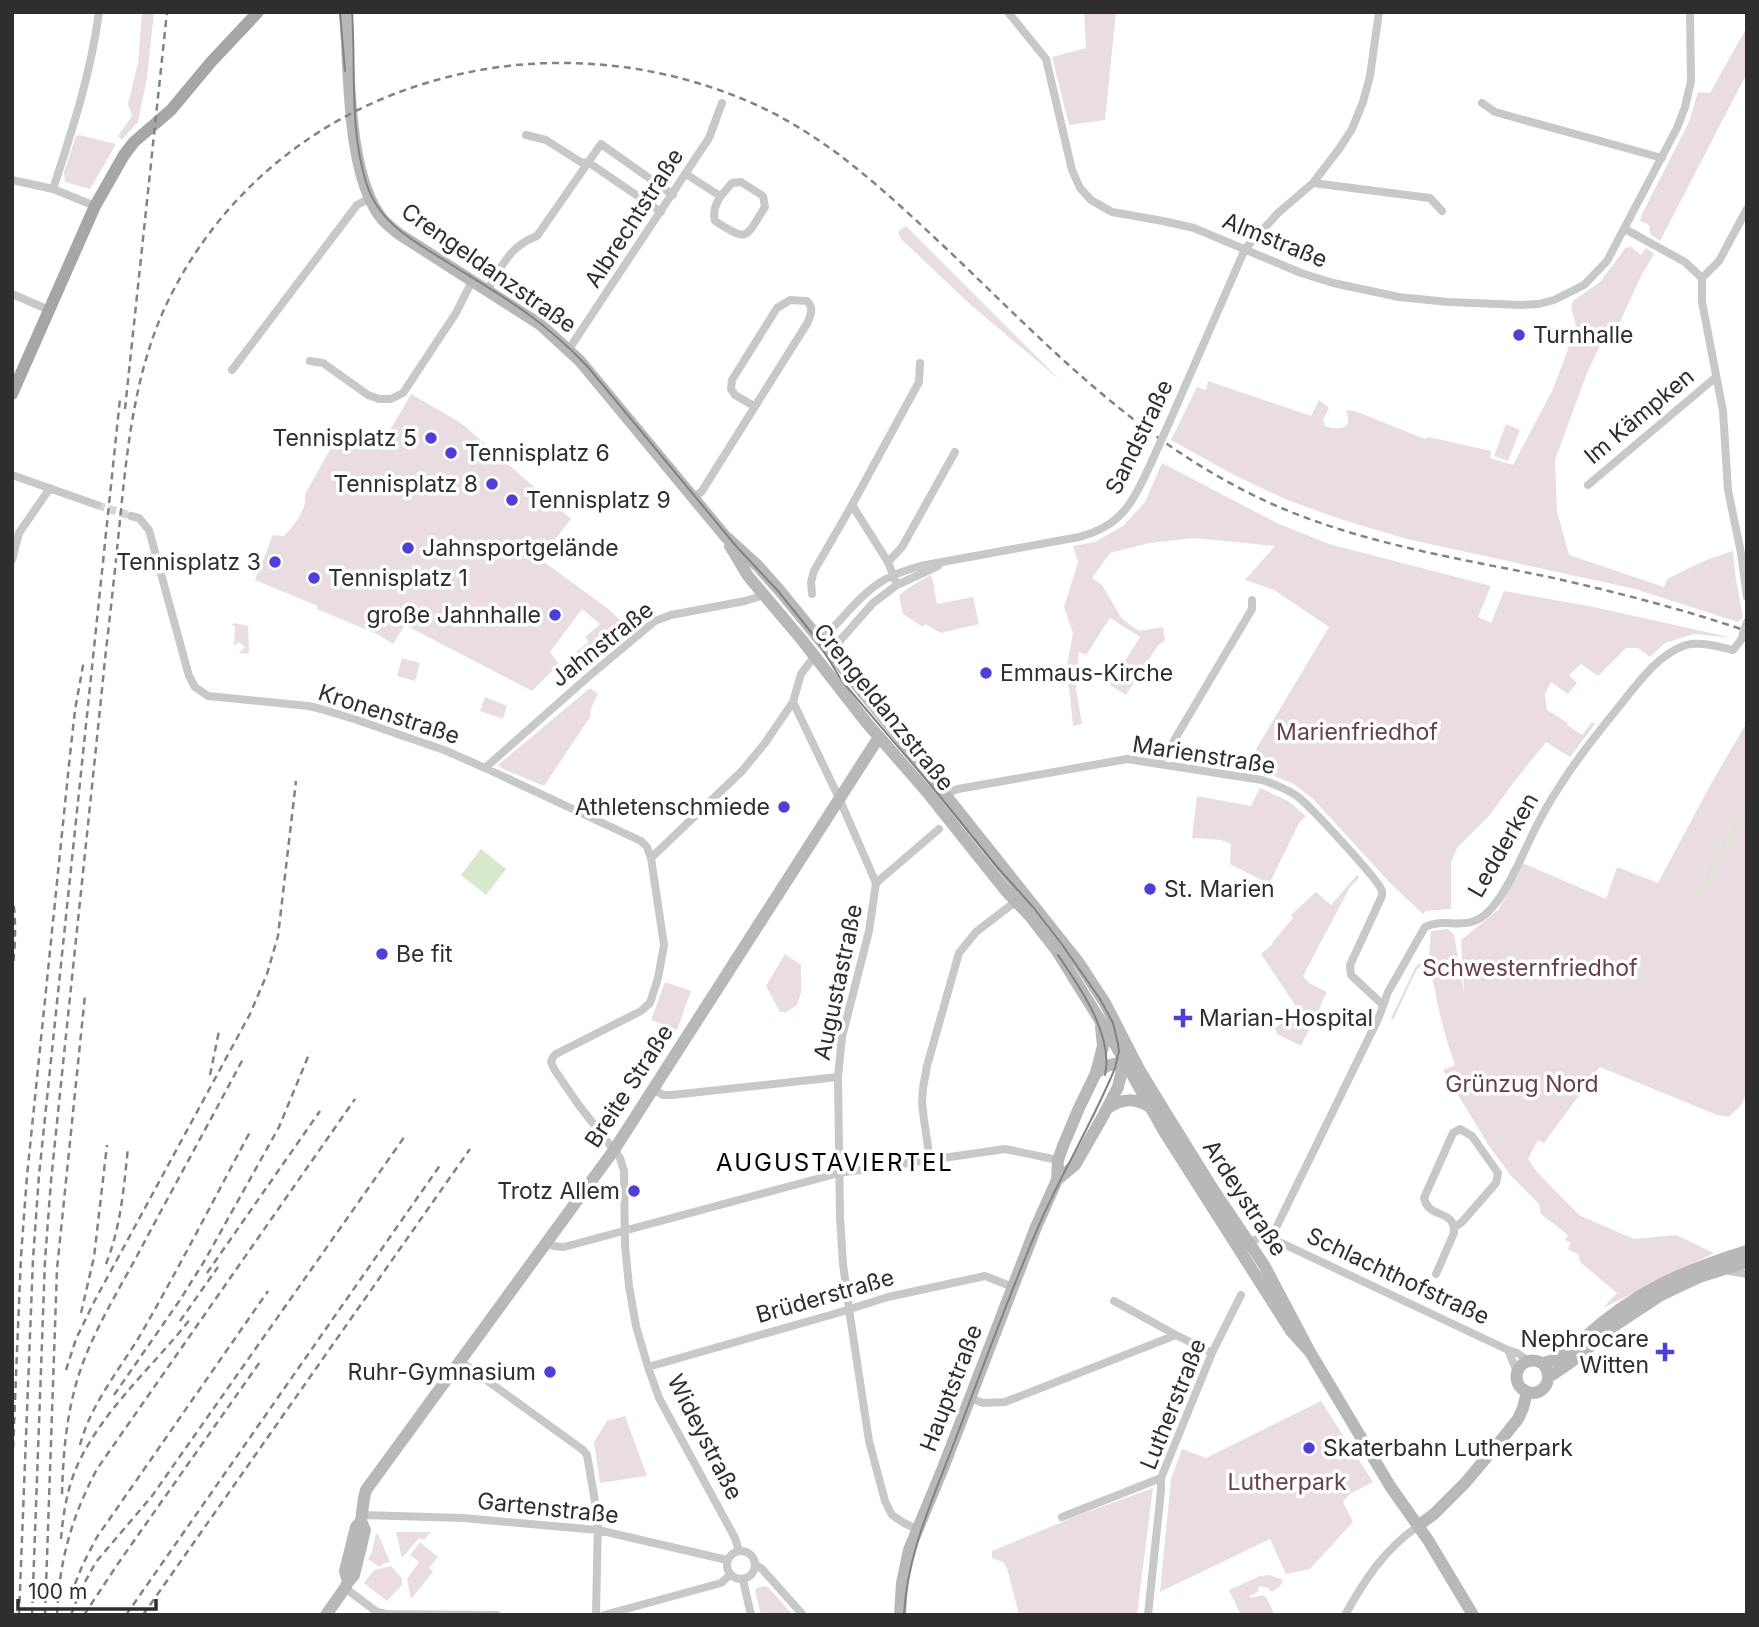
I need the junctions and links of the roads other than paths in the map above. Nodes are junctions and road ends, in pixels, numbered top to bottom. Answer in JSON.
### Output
{"nodes":[{"id":1,"x":99,"y":12,"type":"edge"},
{"id":2,"x":258,"y":12,"type":"edge"},
{"id":3,"x":345,"y":12,"type":"edge"},
{"id":4,"x":1008,"y":12,"type":"edge"},
{"id":5,"x":1379,"y":12,"type":"edge"},
{"id":6,"x":1690,"y":12,"type":"edge"},
{"id":7,"x":722,"y":103,"type":"dead end"},
{"id":8,"x":1482,"y":103,"type":"dead end"},
{"id":9,"x":526,"y":135,"type":"dead end"},
{"id":10,"x":1662,"y":158,"type":"junction"},
{"id":11,"x":588,"y":162,"type":"junction"},
{"id":12,"x":686,"y":174,"type":"junction"},
{"id":13,"x":12,"y":180,"type":"edge"},
{"id":14,"x":1313,"y":183,"type":"junction"},
{"id":15,"x":53,"y":189,"type":"junction"},
{"id":16,"x":673,"y":195,"type":"junction"},
{"id":17,"x":720,"y":196,"type":"junction"},
{"id":18,"x":370,"y":198,"type":"junction"},
{"id":19,"x":95,"y":206,"type":"junction"},
{"id":20,"x":1747,"y":209,"type":"edge"},
{"id":21,"x":1442,"y":211,"type":"dead end"},
{"id":22,"x":661,"y":212,"type":"junction"},
{"id":23,"x":1625,"y":229,"type":"junction"},
{"id":24,"x":1245,"y":248,"type":"junction"},
{"id":25,"x":1702,"y":278,"type":"junction"},
{"id":26,"x":472,"y":281,"type":"junction"},
{"id":27,"x":487,"y":290,"type":"junction"},
{"id":28,"x":12,"y":293,"type":"edge"},
{"id":29,"x":49,"y":310,"type":"junction"},
{"id":30,"x":569,"y":349,"type":"junction"},
{"id":31,"x":310,"y":361,"type":"dead end"},
{"id":32,"x":920,"y":363,"type":"dead end"},
{"id":33,"x":232,"y":370,"type":"dead end"},
{"id":34,"x":1716,"y":377,"type":"junction"},
{"id":35,"x":12,"y":394,"type":"edge"},
{"id":36,"x":754,"y":406,"type":"junction"},
{"id":37,"x":955,"y":452,"type":"dead end"},
{"id":38,"x":12,"y":475,"type":"edge"},
{"id":39,"x":1588,"y":485,"type":"dead end"},
{"id":40,"x":50,"y":488,"type":"junction"},
{"id":41,"x":694,"y":498,"type":"junction"},
{"id":42,"x":97,"y":505,"type":"tunnel mouth"},
{"id":43,"x":852,"y":505,"type":"junction"},
{"id":44,"x":131,"y":516,"type":"tunnel mouth"},
{"id":45,"x":725,"y":536,"type":"junction"},
{"id":46,"x":1744,"y":552,"type":"edge"},
{"id":47,"x":12,"y":560,"type":"edge"},
{"id":48,"x":950,"y":561,"type":"junction"},
{"id":49,"x":888,"y":562,"type":"junction"},
{"id":50,"x":893,"y":575,"type":"junction"},
{"id":51,"x":897,"y":585,"type":"junction"},
{"id":52,"x":780,"y":591,"type":"junction"},
{"id":53,"x":812,"y":594,"type":"dead end"},
{"id":54,"x":764,"y":595,"type":"junction"},
{"id":55,"x":1747,"y":597,"type":"edge"},
{"id":56,"x":1252,"y":600,"type":"dead end"},
{"id":57,"x":1746,"y":623,"type":"edge"},
{"id":58,"x":820,"y":640,"type":"junction"},
{"id":59,"x":830,"y":652,"type":"junction"},
{"id":60,"x":814,"y":657,"type":"junction"},
{"id":61,"x":793,"y":702,"type":"junction"},
{"id":62,"x":880,"y":713,"type":"junction"},
{"id":63,"x":879,"y":737,"type":"junction"},
{"id":64,"x":1160,"y":764,"type":"junction"},
{"id":65,"x":485,"y":768,"type":"junction"},
{"id":66,"x":927,"y":792,"type":"junction"},
{"id":67,"x":945,"y":794,"type":"junction"},
{"id":68,"x":839,"y":798,"type":"junction"},
{"id":69,"x":939,"y":829,"type":"dead end"},
{"id":70,"x":651,"y":858,"type":"junction"},
{"id":71,"x":876,"y":883,"type":"junction"},
{"id":72,"x":1019,"y":897,"type":"junction"},
{"id":73,"x":1383,"y":1005,"type":"junction"},
{"id":74,"x":1103,"y":1017,"type":"junction"},
{"id":75,"x":1124,"y":1041,"type":"junction"},
{"id":76,"x":1124,"y":1061,"type":"junction"},
{"id":77,"x":1139,"y":1069,"type":"junction"},
{"id":78,"x":1096,"y":1073,"type":"junction"},
{"id":79,"x":838,"y":1077,"type":"junction"},
{"id":80,"x":653,"y":1089,"type":"junction"},
{"id":81,"x":1150,"y":1107,"type":"junction"},
{"id":82,"x":1107,"y":1110,"type":"junction"},
{"id":83,"x":614,"y":1150,"type":"junction"},
{"id":84,"x":930,"y":1160,"type":"junction"},
{"id":85,"x":1058,"y":1160,"type":"junction"},
{"id":86,"x":839,"y":1173,"type":"junction"},
{"id":87,"x":1057,"y":1180,"type":"junction"},
{"id":88,"x":1454,"y":1227,"type":"junction"},
{"id":89,"x":625,"y":1231,"type":"junction"},
{"id":90,"x":1271,"y":1238,"type":"junction"},
{"id":91,"x":548,"y":1242,"type":"junction"},
{"id":92,"x":1250,"y":1242,"type":"junction"},
{"id":93,"x":1747,"y":1251,"type":"edge"},
{"id":94,"x":1250,"y":1258,"type":"junction"},
{"id":95,"x":1747,"y":1262,"type":"edge"},
{"id":96,"x":1719,"y":1265,"type":"junction"},
{"id":97,"x":1436,"y":1274,"type":"dead end"},
{"id":98,"x":1747,"y":1274,"type":"edge"},
{"id":99,"x":1013,"y":1287,"type":"junction"},
{"id":100,"x":1241,"y":1295,"type":"dead end"},
{"id":101,"x":1114,"y":1301,"type":"dead end"},
{"id":102,"x":849,"y":1308,"type":"junction"},
{"id":103,"x":1176,"y":1335,"type":"junction"},
{"id":104,"x":1508,"y":1350,"type":"junction"},
{"id":105,"x":1212,"y":1353,"type":"junction"},
{"id":106,"x":460,"y":1361,"type":"junction"},
{"id":107,"x":1535,"y":1362,"type":"junction"},
{"id":108,"x":648,"y":1367,"type":"junction"},
{"id":109,"x":1517,"y":1372,"type":"junction"},
{"id":110,"x":1549,"y":1377,"type":"junction"},
{"id":111,"x":1527,"y":1392,"type":"junction"},
{"id":112,"x":970,"y":1398,"type":"junction"},
{"id":113,"x":1161,"y":1478,"type":"junction"},
{"id":114,"x":1062,"y":1517,"type":"dead end"},
{"id":115,"x":361,"y":1518,"type":"junction"},
{"id":116,"x":1418,"y":1526,"type":"junction"},
{"id":117,"x":917,"y":1529,"type":"junction"},
{"id":118,"x":598,"y":1530,"type":"junction"},
{"id":119,"x":739,"y":1551,"type":"junction"},
{"id":120,"x":727,"y":1560,"type":"junction"},
{"id":121,"x":755,"y":1564,"type":"junction"},
{"id":122,"x":730,"y":1575,"type":"junction"},
{"id":123,"x":743,"y":1580,"type":"junction"},
{"id":124,"x":346,"y":1585,"type":"junction"},
{"id":125,"x":387,"y":1614,"type":"edge"},
{"id":126,"x":326,"y":1615,"type":"edge"},
{"id":127,"x":497,"y":1615,"type":"edge"},
{"id":128,"x":596,"y":1615,"type":"edge"},
{"id":129,"x":604,"y":1615,"type":"edge"},
{"id":130,"x":751,"y":1615,"type":"edge"},
{"id":131,"x":803,"y":1615,"type":"edge"},
{"id":132,"x":900,"y":1615,"type":"edge"},
{"id":133,"x":1148,"y":1615,"type":"edge"},
{"id":134,"x":1345,"y":1615,"type":"edge"},
{"id":135,"x":1473,"y":1615,"type":"edge"}],
"edges":[{"from":1,"to":15,"type":"street"},
{"from":2,"to":19,"type":"main road"},
{"from":3,"to":18,"type":"main road","name":"Crengeldanzstraße"},
{"from":4,"to":24,"type":"street","name":"Almstraße"},
{"from":5,"to":14,"type":"street","name":"Sandstraße"},
{"from":6,"to":10,"type":"street","name":"Almstraße"},
{"from":7,"to":12,"type":"street","name":"Albrechtstraße"},
{"from":8,"to":10,"type":"street"},
{"from":9,"to":11,"type":"street"},
{"from":10,"to":23,"type":"street","name":"Almstraße"},
{"from":11,"to":16,"type":"street"},
{"from":11,"to":22,"type":"street"},
{"from":11,"to":27,"type":"street"},
{"from":12,"to":16,"type":"street","name":"Albrechtstraße"},
{"from":12,"to":17,"type":"street"},
{"from":13,"to":15,"type":"street"},
{"from":14,"to":21,"type":"street"},
{"from":14,"to":24,"type":"street","name":"Sandstraße"},
{"from":15,"to":19,"type":"street"},
{"from":16,"to":22,"type":"street","name":"Albrechtstraße"},
{"from":17,"to":17,"type":"street"},
{"from":18,"to":26,"type":"main road","name":"Crengeldanzstraße"},
{"from":18,"to":33,"type":"street","name":"Crengeldanzstraße"},
{"from":19,"to":29,"type":"main road"},
{"from":20,"to":25,"type":"street"},
{"from":22,"to":30,"type":"street","name":"Albrechtstraße"},
{"from":23,"to":24,"type":"street","name":"Almstraße"},
{"from":23,"to":25,"type":"street"},
{"from":24,"to":48,"type":"street","name":"Sandstraße","bridge":true},
{"from":25,"to":34,"type":"street"},
{"from":26,"to":27,"type":"main road","name":"Crengeldanzstraße"},
{"from":26,"to":31,"type":"street"},
{"from":27,"to":30,"type":"main road","name":"Crengeldanzstraße"},
{"from":28,"to":29,"type":"street"},
{"from":29,"to":35,"type":"main road"},
{"from":30,"to":41,"type":"main road","name":"Crengeldanzstraße"},
{"from":32,"to":43,"type":"street"},
{"from":34,"to":39,"type":"street","name":"Im Kämpken"},
{"from":34,"to":46,"type":"street"},
{"from":36,"to":36,"type":"street"},
{"from":36,"to":41,"type":"street"},
{"from":37,"to":49,"type":"street"},
{"from":38,"to":40,"type":"street"},
{"from":40,"to":42,"type":"street"},
{"from":40,"to":47,"type":"street"},
{"from":41,"to":45,"type":"main road","name":"Crengeldanzstraße"},
{"from":43,"to":49,"type":"street"},
{"from":43,"to":53,"type":"street"},
{"from":44,"to":65,"type":"street","name":"Kronenstraße"},
{"from":45,"to":52,"type":"main road","name":"Crengeldanzstraße"},
{"from":45,"to":54,"type":"main road","name":"Crengeldanzstraße"},
{"from":46,"to":55,"type":"street"},
{"from":48,"to":50,"type":"street","name":"Sandstraße"},
{"from":48,"to":51,"type":"street","name":"Sandstraße"},
{"from":49,"to":50,"type":"street"},
{"from":50,"to":51,"type":"street"},
{"from":50,"to":58,"type":"street","name":"Sandstraße"},
{"from":51,"to":59,"type":"street","name":"Sandstraße"},
{"from":52,"to":54,"type":"main road"},
{"from":52,"to":58,"type":"main road","name":"Crengeldanzstraße"},
{"from":54,"to":60,"type":"main road","name":"Crengeldanzstraße"},
{"from":54,"to":65,"type":"street","name":"Jahnstraße"},
{"from":56,"to":64,"type":"street"},
{"from":57,"to":73,"type":"street","name":"Ledderken"},
{"from":58,"to":59,"type":"main road","name":"Crengeldanzstraße"},
{"from":58,"to":60,"type":"main road"},
{"from":59,"to":60,"type":"main road"},
{"from":59,"to":62,"type":"main road","name":"Crengeldanzstraße"},
{"from":60,"to":61,"type":"street"},
{"from":60,"to":63,"type":"main road","name":"Crengeldanzstraße"},
{"from":61,"to":68,"type":"street","name":"Augustastraße"},
{"from":61,"to":70,"type":"street"},
{"from":62,"to":63,"type":"main road"},
{"from":62,"to":67,"type":"main road","name":"Crengeldanzstraße"},
{"from":63,"to":66,"type":"main road","name":"Crengeldanzstraße"},
{"from":63,"to":68,"type":"main road","name":"Breite Straße"},
{"from":64,"to":67,"type":"street","name":"Marienstraße"},
{"from":64,"to":73,"type":"street","name":"Marienstraße"},
{"from":65,"to":70,"type":"street","name":"Kronenstraße"},
{"from":66,"to":67,"type":"street","name":"Marienstraße"},
{"from":66,"to":72,"type":"main road","name":"Crengeldanzstraße"},
{"from":67,"to":72,"type":"main road","name":"Crengeldanzstraße"},
{"from":68,"to":71,"type":"street","name":"Augustastraße"},
{"from":68,"to":80,"type":"main road","name":"Breite Straße"},
{"from":69,"to":71,"type":"street"},
{"from":70,"to":83,"type":"street","name":"Wideystraße"},
{"from":71,"to":79,"type":"street","name":"Augustastraße"},
{"from":72,"to":74,"type":"main road","name":"Crengeldanzstraße"},
{"from":72,"to":84,"type":"street"},
{"from":73,"to":90,"type":"street","name":"Ledderken"},
{"from":74,"to":75,"type":"main road","name":"Crengeldanzstraße"},
{"from":74,"to":76,"type":"main road","name":"Crengeldanzstraße"},
{"from":74,"to":78,"type":"main road","name":"Hauptstraße"},
{"from":75,"to":76,"type":"main road","name":"Crengeldanzstraße"},
{"from":75,"to":77,"type":"main road","name":"Ardeystraße"},
{"from":76,"to":77,"type":"main road"},
{"from":76,"to":78,"type":"main road"},
{"from":76,"to":81,"type":"main road"},
{"from":76,"to":82,"type":"main road","name":"Hauptstraße"},
{"from":77,"to":92,"type":"main road","name":"Ardeystraße"},
{"from":78,"to":85,"type":"main road","name":"Hauptstraße"},
{"from":79,"to":80,"type":"street"},
{"from":79,"to":86,"type":"street","name":"Augustastraße"},
{"from":80,"to":83,"type":"main road","name":"Breite Straße"},
{"from":81,"to":82,"type":"main road"},
{"from":81,"to":94,"type":"main road"},
{"from":82,"to":87,"type":"main road","name":"Hauptstraße"},
{"from":83,"to":89,"type":"street","name":"Wideystraße"},
{"from":83,"to":91,"type":"main road","name":"Breite Straße"},
{"from":84,"to":85,"type":"street"},
{"from":84,"to":86,"type":"street"},
{"from":85,"to":87,"type":"main road","name":"Hauptstraße"},
{"from":86,"to":89,"type":"street"},
{"from":86,"to":102,"type":"street","name":"Augustastraße"},
{"from":87,"to":99,"type":"main road","name":"Hauptstraße"},
{"from":88,"to":88,"type":"street","name":"Schlachthofstraße"},
{"from":88,"to":97,"type":"street","name":"Schlachthofstraße"},
{"from":89,"to":91,"type":"street"},
{"from":89,"to":108,"type":"street","name":"Wideystraße"},
{"from":90,"to":92,"type":"street"},
{"from":90,"to":104,"type":"street","name":"Schlachthofstraße"},
{"from":91,"to":106,"type":"main road","name":"Breite Straße"},
{"from":92,"to":94,"type":"main road","name":"Ardeystraße"},
{"from":93,"to":96,"type":"main road"},
{"from":94,"to":116,"type":"main road"},
{"from":95,"to":96,"type":"main road"},
{"from":96,"to":98,"type":"street"},
{"from":96,"to":107,"type":"main road"},
{"from":96,"to":110,"type":"main road"},
{"from":99,"to":102,"type":"street","name":"Brüderstraße"},
{"from":99,"to":112,"type":"main road","name":"Hauptstraße"},
{"from":100,"to":105,"type":"street","name":"Lutherstraße"},
{"from":101,"to":103,"type":"street"},
{"from":102,"to":108,"type":"street","name":"Brüderstraße"},
{"from":102,"to":117,"type":"street","name":"Augustastraße"},
{"from":103,"to":105,"type":"street"},
{"from":103,"to":112,"type":"street"},
{"from":104,"to":107,"type":"street","name":"Schlachthofstraße"},
{"from":104,"to":109,"type":"street","name":"Schlachthofstraße"},
{"from":105,"to":113,"type":"street","name":"Lutherstraße"},
{"from":106,"to":115,"type":"main road","name":"Breite Straße"},
{"from":106,"to":118,"type":"street"},
{"from":107,"to":109,"type":"main road"},
{"from":107,"to":110,"type":"main road"},
{"from":108,"to":119,"type":"street","name":"Wideystraße"},
{"from":109,"to":111,"type":"main road"},
{"from":110,"to":111,"type":"main road"},
{"from":111,"to":116,"type":"main road"},
{"from":112,"to":117,"type":"main road","name":"Hauptstraße"},
{"from":113,"to":114,"type":"street"},
{"from":113,"to":133,"type":"street","name":"Lutherstraße"},
{"from":115,"to":118,"type":"street","name":"Gartenstraße"},
{"from":115,"to":124,"type":"main road","name":"Breite Straße"},
{"from":116,"to":134,"type":"street"},
{"from":116,"to":135,"type":"main road"},
{"from":117,"to":132,"type":"main road","name":"Hauptstraße"},
{"from":118,"to":120,"type":"street","name":"Gartenstraße"},
{"from":118,"to":128,"type":"street"},
{"from":119,"to":120,"type":"street"},
{"from":119,"to":121,"type":"street"},
{"from":120,"to":122,"type":"street"},
{"from":121,"to":123,"type":"street"},
{"from":121,"to":131,"type":"street"},
{"from":122,"to":123,"type":"street"},
{"from":122,"to":129,"type":"street"},
{"from":123,"to":130,"type":"street"},
{"from":124,"to":125,"type":"street"},
{"from":124,"to":126,"type":"main road"},
{"from":125,"to":127,"type":"street"}]}
